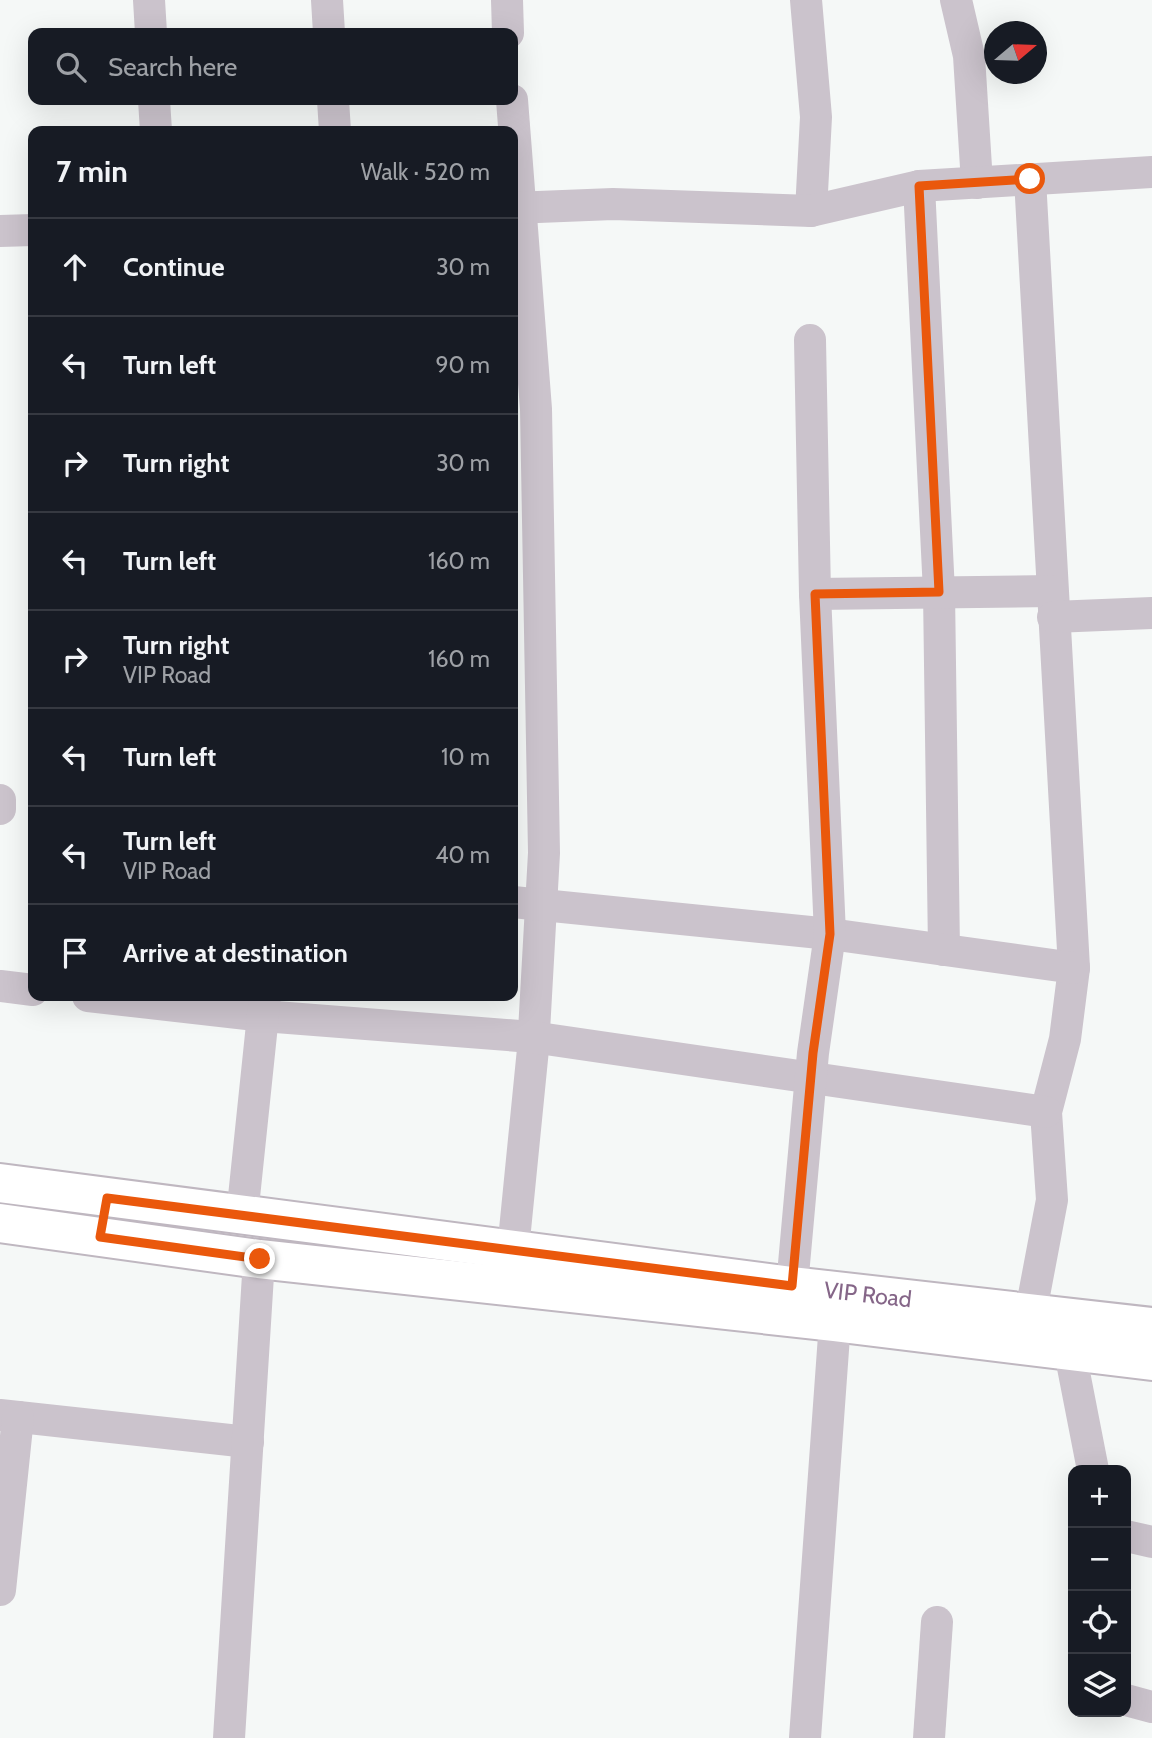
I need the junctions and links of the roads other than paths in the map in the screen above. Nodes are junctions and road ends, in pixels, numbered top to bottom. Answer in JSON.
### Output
{"nodes":[{"id":1,"x":149,"y":0,"type":"edge"},
{"id":2,"x":327,"y":0,"type":"edge"},
{"id":3,"x":506,"y":0,"type":"edge"},
{"id":4,"x":806,"y":0,"type":"edge"},
{"id":5,"x":956,"y":0,"type":"edge"},
{"id":6,"x":151,"y":28,"type":"edge"},
{"id":7,"x":330,"y":28,"type":"edge"},
{"id":8,"x":508,"y":28,"type":"edge"},
{"id":9,"x":154,"y":105,"type":"edge"},
{"id":10,"x":334,"y":105,"type":"edge"},
{"id":11,"x":512,"y":105,"type":"edge"},
{"id":12,"x":156,"y":126,"type":"edge"},
{"id":13,"x":335,"y":126,"type":"edge"},
{"id":14,"x":513,"y":126,"type":"edge"},
{"id":15,"x":1152,"y":172,"type":"edge"},
{"id":16,"x":1030,"y":179,"type":"junction"},
{"id":17,"x":977,"y":183,"type":"junction"},
{"id":18,"x":919,"y":186,"type":"junction"},
{"id":19,"x":518,"y":208,"type":"edge"},
{"id":20,"x":811,"y":211,"type":"junction"},
{"id":21,"x":28,"y":230,"type":"edge"},
{"id":22,"x":0,"y":232,"type":"edge"},
{"id":23,"x":518,"y":237,"type":"edge"},
{"id":24,"x":810,"y":340,"type":"dead end"},
{"id":25,"x":939,"y":592,"type":"junction"},
{"id":26,"x":815,"y":594,"type":"junction"},
{"id":27,"x":1053,"y":604,"type":"junction"},
{"id":28,"x":1152,"y":613,"type":"edge"},
{"id":29,"x":0,"y":800,"type":"edge"},
{"id":30,"x":0,"y":809,"type":"edge"},
{"id":31,"x":527,"y":904,"type":"edge"},
{"id":32,"x":830,"y":934,"type":"junction"},
{"id":33,"x":944,"y":950,"type":"junction"},
{"id":34,"x":1074,"y":968,"type":"junction"},
{"id":35,"x":0,"y":986,"type":"edge"},
{"id":36,"x":28,"y":989,"type":"edge"},
{"id":37,"x":176,"y":1001,"type":"edge"},
{"id":38,"x":264,"y":1006,"type":"edge"},
{"id":39,"x":533,"y":1037,"type":"junction"},
{"id":40,"x":811,"y":1077,"type":"junction"},
{"id":41,"x":1046,"y":1112,"type":"junction"},
{"id":42,"x":0,"y":1183,"type":"edge"},
{"id":43,"x":107,"y":1198,"type":"junction"},
{"id":44,"x":242,"y":1216,"type":"junction"},
{"id":45,"x":0,"y":1223,"type":"edge"},
{"id":46,"x":100,"y":1237,"type":"junction"},
{"id":47,"x":513,"y":1250,"type":"junction"},
{"id":48,"x":260,"y":1259,"type":"junction"},
{"id":49,"x":792,"y":1286,"type":"junction"},
{"id":50,"x":1031,"y":1311,"type":"junction"},
{"id":51,"x":835,"y":1322,"type":"junction"},
{"id":52,"x":1152,"y":1327,"type":"edge"},
{"id":53,"x":1070,"y":1352,"type":"junction"},
{"id":54,"x":1152,"y":1361,"type":"edge"},
{"id":55,"x":9,"y":1416,"type":"edge"},
{"id":56,"x":248,"y":1443,"type":"junction"},
{"id":57,"x":1092,"y":1465,"type":"edge"},
{"id":58,"x":1131,"y":1537,"type":"edge"},
{"id":59,"x":1152,"y":1542,"type":"edge"},
{"id":60,"x":0,"y":1590,"type":"edge"},
{"id":61,"x":937,"y":1622,"type":"dead end"},
{"id":62,"x":1131,"y":1701,"type":"edge"},
{"id":63,"x":1152,"y":1707,"type":"edge"},
{"id":64,"x":229,"y":1738,"type":"edge"},
{"id":65,"x":804,"y":1738,"type":"edge"},
{"id":66,"x":929,"y":1738,"type":"edge"}],
"edges":[{"from":1,"to":6,"type":"street"},
{"from":2,"to":7,"type":"street"},
{"from":3,"to":8,"type":"street"},
{"from":4,"to":20,"type":"street"},
{"from":5,"to":17,"type":"street"},
{"from":9,"to":12,"type":"street"},
{"from":10,"to":13,"type":"street"},
{"from":11,"to":14,"type":"street"},
{"from":15,"to":16,"type":"street"},
{"from":16,"to":17,"type":"street"},
{"from":16,"to":27,"type":"street"},
{"from":17,"to":18,"type":"street"},
{"from":18,"to":20,"type":"street"},
{"from":18,"to":25,"type":"street"},
{"from":19,"to":20,"type":"street"},
{"from":21,"to":22,"type":"street"},
{"from":23,"to":31,"type":"street"},
{"from":24,"to":26,"type":"street"},
{"from":25,"to":26,"type":"street"},
{"from":25,"to":27,"type":"street"},
{"from":25,"to":33,"type":"street"},
{"from":26,"to":32,"type":"street"},
{"from":27,"to":28,"type":"street"},
{"from":27,"to":34,"type":"street"},
{"from":29,"to":30,"type":"street"},
{"from":31,"to":32,"type":"street"},
{"from":31,"to":39,"type":"street"},
{"from":32,"to":33,"type":"street"},
{"from":32,"to":40,"type":"street"},
{"from":33,"to":34,"type":"street"},
{"from":34,"to":41,"type":"street"},
{"from":35,"to":36,"type":"street"},
{"from":37,"to":38,"type":"street"},
{"from":38,"to":39,"type":"street"},
{"from":38,"to":44,"type":"street"},
{"from":39,"to":40,"type":"street"},
{"from":39,"to":47,"type":"street"},
{"from":40,"to":41,"type":"street"},
{"from":40,"to":49,"type":"street"},
{"from":41,"to":50,"type":"street"},
{"from":42,"to":43,"type":"main road","name":"VIP Road"},
{"from":43,"to":44,"type":"main road","name":"VIP Road"},
{"from":43,"to":46,"type":"main road"},
{"from":44,"to":47,"type":"main road","name":"VIP Road"},
{"from":45,"to":46,"type":"main road","name":"VIP Road"},
{"from":46,"to":48,"type":"main road","name":"VIP Road"},
{"from":47,"to":49,"type":"main road","name":"VIP Road"},
{"from":48,"to":51,"type":"main road","name":"VIP Road"},
{"from":48,"to":56,"type":"street"},
{"from":49,"to":50,"type":"main road","name":"VIP Road"},
{"from":50,"to":52,"type":"main road","name":"VIP Road"},
{"from":51,"to":53,"type":"main road","name":"VIP Road"},
{"from":51,"to":65,"type":"street"},
{"from":53,"to":54,"type":"main road","name":"VIP Road"},
{"from":53,"to":57,"type":"street"},
{"from":55,"to":56,"type":"street"},
{"from":55,"to":60,"type":"street"},
{"from":56,"to":64,"type":"street"},
{"from":58,"to":59,"type":"street"},
{"from":61,"to":66,"type":"street"},
{"from":62,"to":63,"type":"street"}]}
